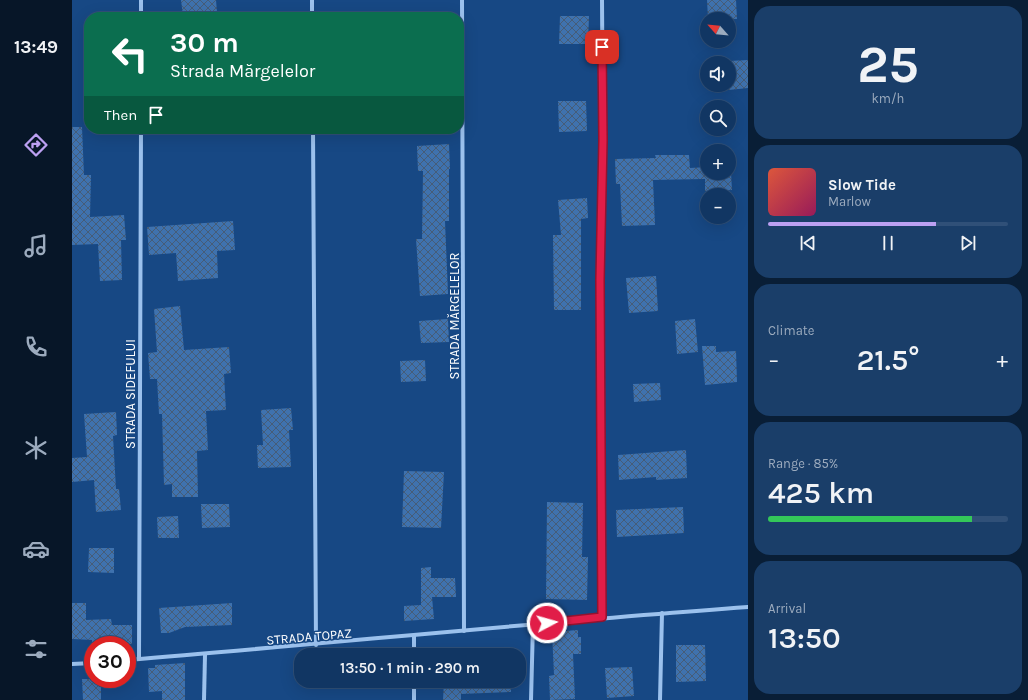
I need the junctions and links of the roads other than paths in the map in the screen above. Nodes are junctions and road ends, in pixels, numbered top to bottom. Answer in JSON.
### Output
{"nodes":[{"id":1,"x":141,"y":0,"type":"edge"},
{"id":2,"x":312,"y":0,"type":"edge"},
{"id":3,"x":462,"y":0,"type":"edge"},
{"id":4,"x":602,"y":0,"type":"edge"},
{"id":5,"x":141,"y":12,"type":"edge"},
{"id":6,"x":312,"y":12,"type":"edge"},
{"id":7,"x":462,"y":12,"type":"edge"},
{"id":8,"x":141,"y":134,"type":"edge"},
{"id":9,"x":313,"y":134,"type":"edge"},
{"id":10,"x":462,"y":134,"type":"edge"},
{"id":11,"x":748,"y":607,"type":"edge"},
{"id":12,"x":662,"y":613,"type":"junction"},
{"id":13,"x":602,"y":617,"type":"junction"},
{"id":14,"x":533,"y":624,"type":"junction"},
{"id":15,"x":464,"y":631,"type":"junction"},
{"id":16,"x":414,"y":636,"type":"junction"},
{"id":17,"x":316,"y":645,"type":"junction"},
{"id":18,"x":414,"y":648,"type":"edge"},
{"id":19,"x":205,"y":655,"type":"junction"},
{"id":20,"x":136,"y":659,"type":"edge"},
{"id":21,"x":139,"y":659,"type":"junction"},
{"id":22,"x":84,"y":663,"type":"edge"},
{"id":23,"x":72,"y":664,"type":"edge"},
{"id":24,"x":414,"y":688,"type":"edge"},
{"id":25,"x":204,"y":700,"type":"edge"},
{"id":26,"x":414,"y":700,"type":"edge"},
{"id":27,"x":531,"y":700,"type":"edge"},
{"id":28,"x":660,"y":700,"type":"edge"}],
"edges":[{"from":1,"to":5,"type":"street"},
{"from":2,"to":6,"type":"street"},
{"from":3,"to":7,"type":"street","name":"STRADA MĂRGELELOR"},
{"from":4,"to":13,"type":"street"},
{"from":8,"to":21,"type":"street","name":"STRADA SIDEFULUI"},
{"from":9,"to":17,"type":"street"},
{"from":10,"to":15,"type":"street","name":"STRADA MĂRGELELOR"},
{"from":11,"to":12,"type":"street","name":"STRADA TOPAZ"},
{"from":12,"to":13,"type":"street","name":"STRADA TOPAZ"},
{"from":12,"to":28,"type":"street"},
{"from":13,"to":14,"type":"street","name":"STRADA TOPAZ"},
{"from":14,"to":15,"type":"street","name":"STRADA TOPAZ"},
{"from":14,"to":27,"type":"street"},
{"from":15,"to":16,"type":"street","name":"STRADA TOPAZ"},
{"from":16,"to":17,"type":"street","name":"STRADA TOPAZ"},
{"from":16,"to":18,"type":"street"},
{"from":17,"to":19,"type":"street","name":"STRADA TOPAZ"},
{"from":19,"to":21,"type":"street","name":"STRADA TOPAZ"},
{"from":19,"to":25,"type":"street"},
{"from":20,"to":21,"type":"street","name":"STRADA TOPAZ"},
{"from":22,"to":23,"type":"street"},
{"from":24,"to":26,"type":"street"}]}
